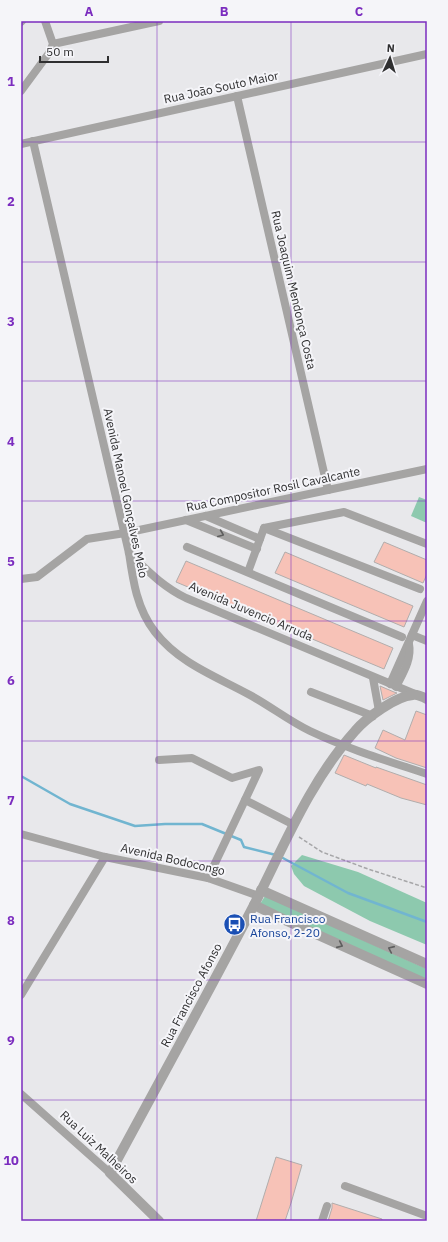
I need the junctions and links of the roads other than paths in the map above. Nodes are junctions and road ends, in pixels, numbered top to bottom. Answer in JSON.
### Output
{"nodes":[{"id":1,"x":45,"y":21,"type":"edge"},
{"id":2,"x":159,"y":21,"type":"edge"},
{"id":3,"x":53,"y":44,"type":"junction"},
{"id":4,"x":427,"y":54,"type":"edge"},
{"id":5,"x":21,"y":91,"type":"edge"},
{"id":6,"x":237,"y":96,"type":"junction"},
{"id":7,"x":33,"y":141,"type":"junction"},
{"id":8,"x":21,"y":144,"type":"edge"},
{"id":9,"x":427,"y":469,"type":"edge"},
{"id":10,"x":328,"y":490,"type":"junction"},
{"id":11,"x":205,"y":516,"type":"junction"},
{"id":12,"x":186,"y":520,"type":"junction"},
{"id":13,"x":264,"y":528,"type":"junction"},
{"id":14,"x":125,"y":533,"type":"junction"},
{"id":15,"x":260,"y":539,"type":"junction"},
{"id":16,"x":427,"y":544,"type":"edge"},
{"id":17,"x":187,"y":547,"type":"dead end"},
{"id":18,"x":256,"y":549,"type":"junction"},
{"id":19,"x":129,"y":553,"type":"junction"},
{"id":20,"x":248,"y":572,"type":"junction"},
{"id":21,"x":21,"y":579,"type":"edge"},
{"id":22,"x":420,"y":589,"type":"dead end"},
{"id":23,"x":427,"y":601,"type":"edge"},
{"id":24,"x":402,"y":637,"type":"dead end"},
{"id":25,"x":410,"y":639,"type":"junction"},
{"id":26,"x":427,"y":641,"type":"edge"},
{"id":27,"x":373,"y":678,"type":"junction"},
{"id":28,"x":393,"y":686,"type":"junction"},
{"id":29,"x":311,"y":692,"type":"dead end"},
{"id":30,"x":414,"y":694,"type":"junction"},
{"id":31,"x":427,"y":699,"type":"edge"},
{"id":32,"x":376,"y":714,"type":"junction"},
{"id":33,"x":343,"y":745,"type":"junction"},
{"id":34,"x":158,"y":760,"type":"dead end"},
{"id":35,"x":427,"y":774,"type":"edge"},
{"id":36,"x":245,"y":800,"type":"junction"},
{"id":37,"x":292,"y":828,"type":"junction"},
{"id":38,"x":21,"y":834,"type":"edge"},
{"id":39,"x":105,"y":857,"type":"junction"},
{"id":40,"x":208,"y":878,"type":"junction"},
{"id":41,"x":258,"y":897,"type":"junction"},
{"id":42,"x":427,"y":964,"type":"edge"},
{"id":43,"x":427,"y":984,"type":"edge"},
{"id":44,"x":21,"y":995,"type":"edge"},
{"id":45,"x":21,"y":1094,"type":"edge"},
{"id":46,"x":110,"y":1173,"type":"junction"},
{"id":47,"x":345,"y":1186,"type":"dead end"},
{"id":48,"x":327,"y":1206,"type":"dead end"},
{"id":49,"x":427,"y":1216,"type":"edge"},
{"id":50,"x":159,"y":1221,"type":"edge"},
{"id":51,"x":322,"y":1221,"type":"edge"}],
"edges":[{"from":1,"to":3,"type":"street"},
{"from":2,"to":3,"type":"street"},
{"from":3,"to":5,"type":"street"},
{"from":4,"to":6,"type":"street","name":"Rua João Souto Maior"},
{"from":6,"to":7,"type":"street","name":"Rua João Souto Maior"},
{"from":6,"to":10,"type":"street","name":"Rua Joaquim Mendonça Costa"},
{"from":7,"to":8,"type":"street","name":"Rua João Souto Maior"},
{"from":7,"to":14,"type":"street","name":"Avenida Manoel Gonçalves Melo"},
{"from":9,"to":10,"type":"street","name":"Rua Compositor Rosil Cavalcante"},
{"from":10,"to":11,"type":"street","name":"Rua Compositor Rosil Cavalcante"},
{"from":11,"to":12,"type":"street","name":"Rua Compositor Rosil Cavalcante"},
{"from":11,"to":15,"type":"street"},
{"from":12,"to":14,"type":"street","name":"Rua Compositor Rosil Cavalcante"},
{"from":12,"to":18,"type":"street","one_way":true},
{"from":13,"to":15,"type":"street"},
{"from":13,"to":16,"type":"street"},
{"from":13,"to":22,"type":"street"},
{"from":14,"to":19,"type":"street","name":"Avenida Manoel Gonçalves Melo"},
{"from":14,"to":21,"type":"street","name":"Rua Compositor Rosil Cavalcante"},
{"from":15,"to":18,"type":"street"},
{"from":17,"to":20,"type":"street"},
{"from":18,"to":20,"type":"street"},
{"from":19,"to":27,"type":"street","name":"Avenida Juvencio Arruda"},
{"from":19,"to":33,"type":"street","name":"Avenida Manoel Gonçalves Melo"},
{"from":20,"to":24,"type":"street"},
{"from":23,"to":25,"type":"street"},
{"from":25,"to":26,"type":"street"},
{"from":25,"to":28,"type":"street"},
{"from":27,"to":28,"type":"street","name":"Avenida Juvencio Arruda"},
{"from":27,"to":32,"type":"street"},
{"from":28,"to":30,"type":"street","name":"Avenida Juvencio Arruda"},
{"from":29,"to":32,"type":"street"},
{"from":30,"to":31,"type":"street"},
{"from":30,"to":32,"type":"street","name":"Rua Francisco Afonso"},
{"from":32,"to":33,"type":"street","name":"Rua Francisco Afonso"},
{"from":33,"to":35,"type":"street","name":"Avenida Manoel Gonçalves Melo"},
{"from":33,"to":37,"type":"street","name":"Rua Francisco Afonso"},
{"from":34,"to":36,"type":"street"},
{"from":36,"to":37,"type":"street"},
{"from":36,"to":40,"type":"street"},
{"from":37,"to":41,"type":"street","name":"Rua Francisco Afonso"},
{"from":38,"to":39,"type":"street","name":"Avenida Bodocongo"},
{"from":39,"to":40,"type":"street","name":"Avenida Bodocongo"},
{"from":39,"to":44,"type":"street"},
{"from":40,"to":41,"type":"street","name":"Avenida Bodocongo"},
{"from":42,"to":41,"type":"street","name":"Avenida Bodocongo","one_way":true},
{"from":41,"to":43,"type":"street","name":"Avenida Bodocongo","one_way":true},
{"from":41,"to":46,"type":"street","name":"Rua Francisco Afonso"},
{"from":45,"to":46,"type":"street","name":"Rua Luiz Malheiros"},
{"from":46,"to":50,"type":"street","name":"Rua Luiz Malheiros"},
{"from":47,"to":49,"type":"street"},
{"from":48,"to":51,"type":"street"}]}
